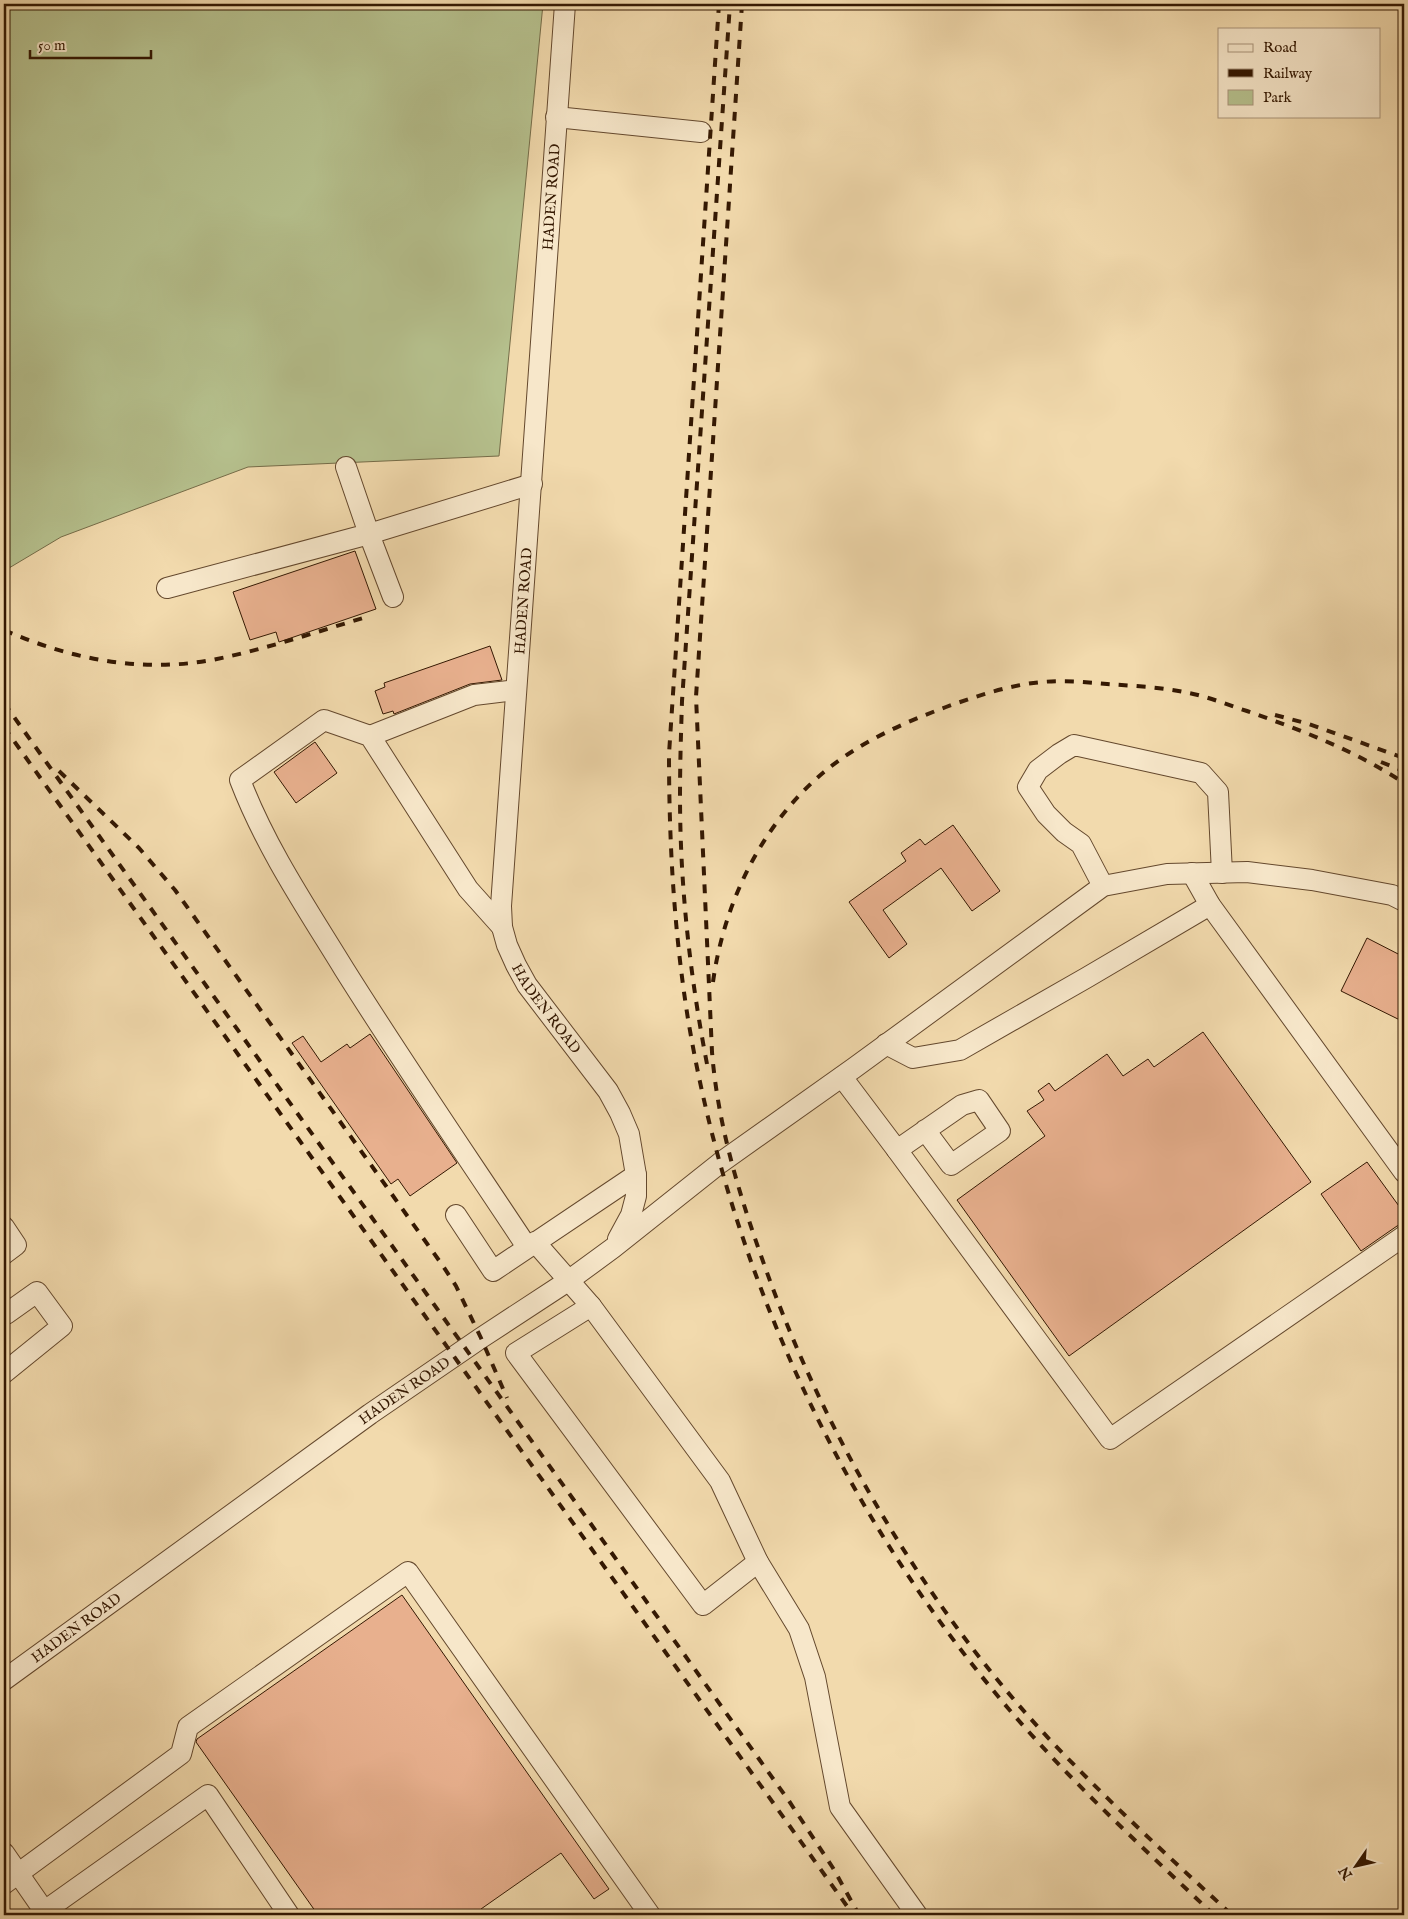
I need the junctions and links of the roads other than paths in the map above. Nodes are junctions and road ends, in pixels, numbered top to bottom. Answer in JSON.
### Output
{"nodes":[{"id":1,"x":565,"y":4,"type":"edge"},
{"id":2,"x":556,"y":117,"type":"junction"},
{"id":3,"x":701,"y":132,"type":"dead end"},
{"id":4,"x":346,"y":466,"type":"dead end"},
{"id":5,"x":532,"y":484,"type":"junction"},
{"id":6,"x":369,"y":534,"type":"junction"},
{"id":7,"x":167,"y":588,"type":"dead end"},
{"id":8,"x":393,"y":597,"type":"dead end"},
{"id":9,"x":516,"y":690,"type":"junction"},
{"id":10,"x":370,"y":736,"type":"junction"},
{"id":11,"x":1192,"y":873,"type":"junction"},
{"id":12,"x":1222,"y":873,"type":"junction"},
{"id":13,"x":1104,"y":886,"type":"junction"},
{"id":14,"x":1404,"y":901,"type":"edge"},
{"id":15,"x":1210,"y":905,"type":"junction"},
{"id":16,"x":502,"y":927,"type":"junction"},
{"id":17,"x":886,"y":1044,"type":"junction"},
{"id":18,"x":842,"y":1076,"type":"junction"},
{"id":19,"x":925,"y":1130,"type":"dead end"},
{"id":20,"x":897,"y":1150,"type":"junction"},
{"id":21,"x":1404,"y":1172,"type":"edge"},
{"id":22,"x":636,"y":1175,"type":"junction"},
{"id":23,"x":456,"y":1216,"type":"dead end"},
{"id":24,"x":4,"y":1227,"type":"edge"},
{"id":25,"x":1404,"y":1236,"type":"edge"},
{"id":26,"x":531,"y":1244,"type":"junction"},
{"id":27,"x":613,"y":1248,"type":"junction"},
{"id":28,"x":4,"y":1254,"type":"edge"},
{"id":29,"x":568,"y":1281,"type":"junction"},
{"id":30,"x":591,"y":1306,"type":"junction"},
{"id":31,"x":6,"y":1314,"type":"dead end"},
{"id":32,"x":4,"y":1373,"type":"edge"},
{"id":33,"x":758,"y":1562,"type":"junction"},
{"id":34,"x":4,"y":1680,"type":"edge"},
{"id":35,"x":4,"y":1852,"type":"edge"},
{"id":36,"x":11,"y":1878,"type":"edge"},
{"id":37,"x":43,"y":1914,"type":"edge"},
{"id":38,"x":289,"y":1915,"type":"edge"},
{"id":39,"x":650,"y":1915,"type":"edge"},
{"id":40,"x":917,"y":1915,"type":"edge"}],
"edges":[{"from":1,"to":2,"type":"street","name":"HADEN ROAD"},
{"from":2,"to":3,"type":"street"},
{"from":2,"to":5,"type":"street","name":"HADEN ROAD"},
{"from":4,"to":6,"type":"street"},
{"from":5,"to":6,"type":"street"},
{"from":5,"to":9,"type":"street","name":"HADEN ROAD"},
{"from":6,"to":7,"type":"street"},
{"from":6,"to":8,"type":"street"},
{"from":9,"to":10,"type":"street"},
{"from":9,"to":16,"type":"street","name":"HADEN ROAD"},
{"from":10,"to":16,"type":"street"},
{"from":10,"to":26,"type":"street"},
{"from":11,"to":12,"type":"street"},
{"from":11,"to":13,"type":"street"},
{"from":11,"to":15,"type":"street"},
{"from":12,"to":13,"type":"street"},
{"from":12,"to":14,"type":"street"},
{"from":13,"to":17,"type":"street"},
{"from":15,"to":17,"type":"street"},
{"from":15,"to":21,"type":"street"},
{"from":16,"to":22,"type":"street","name":"HADEN ROAD"},
{"from":17,"to":18,"type":"street"},
{"from":18,"to":20,"type":"street"},
{"from":18,"to":27,"type":"street"},
{"from":19,"to":20,"type":"street"},
{"from":20,"to":25,"type":"street"},
{"from":22,"to":26,"type":"street"},
{"from":22,"to":27,"type":"street","name":"HADEN ROAD"},
{"from":23,"to":26,"type":"street"},
{"from":24,"to":28,"type":"street"},
{"from":26,"to":29,"type":"street"},
{"from":27,"to":29,"type":"street","name":"HADEN ROAD"},
{"from":29,"to":30,"type":"street"},
{"from":29,"to":34,"type":"street","name":"HADEN ROAD"},
{"from":30,"to":33,"type":"street"},
{"from":30,"to":33,"type":"street"},
{"from":31,"to":32,"type":"street"},
{"from":33,"to":40,"type":"street"},
{"from":35,"to":36,"type":"street"},
{"from":36,"to":37,"type":"street"},
{"from":36,"to":39,"type":"street"},
{"from":37,"to":38,"type":"street"}]}
